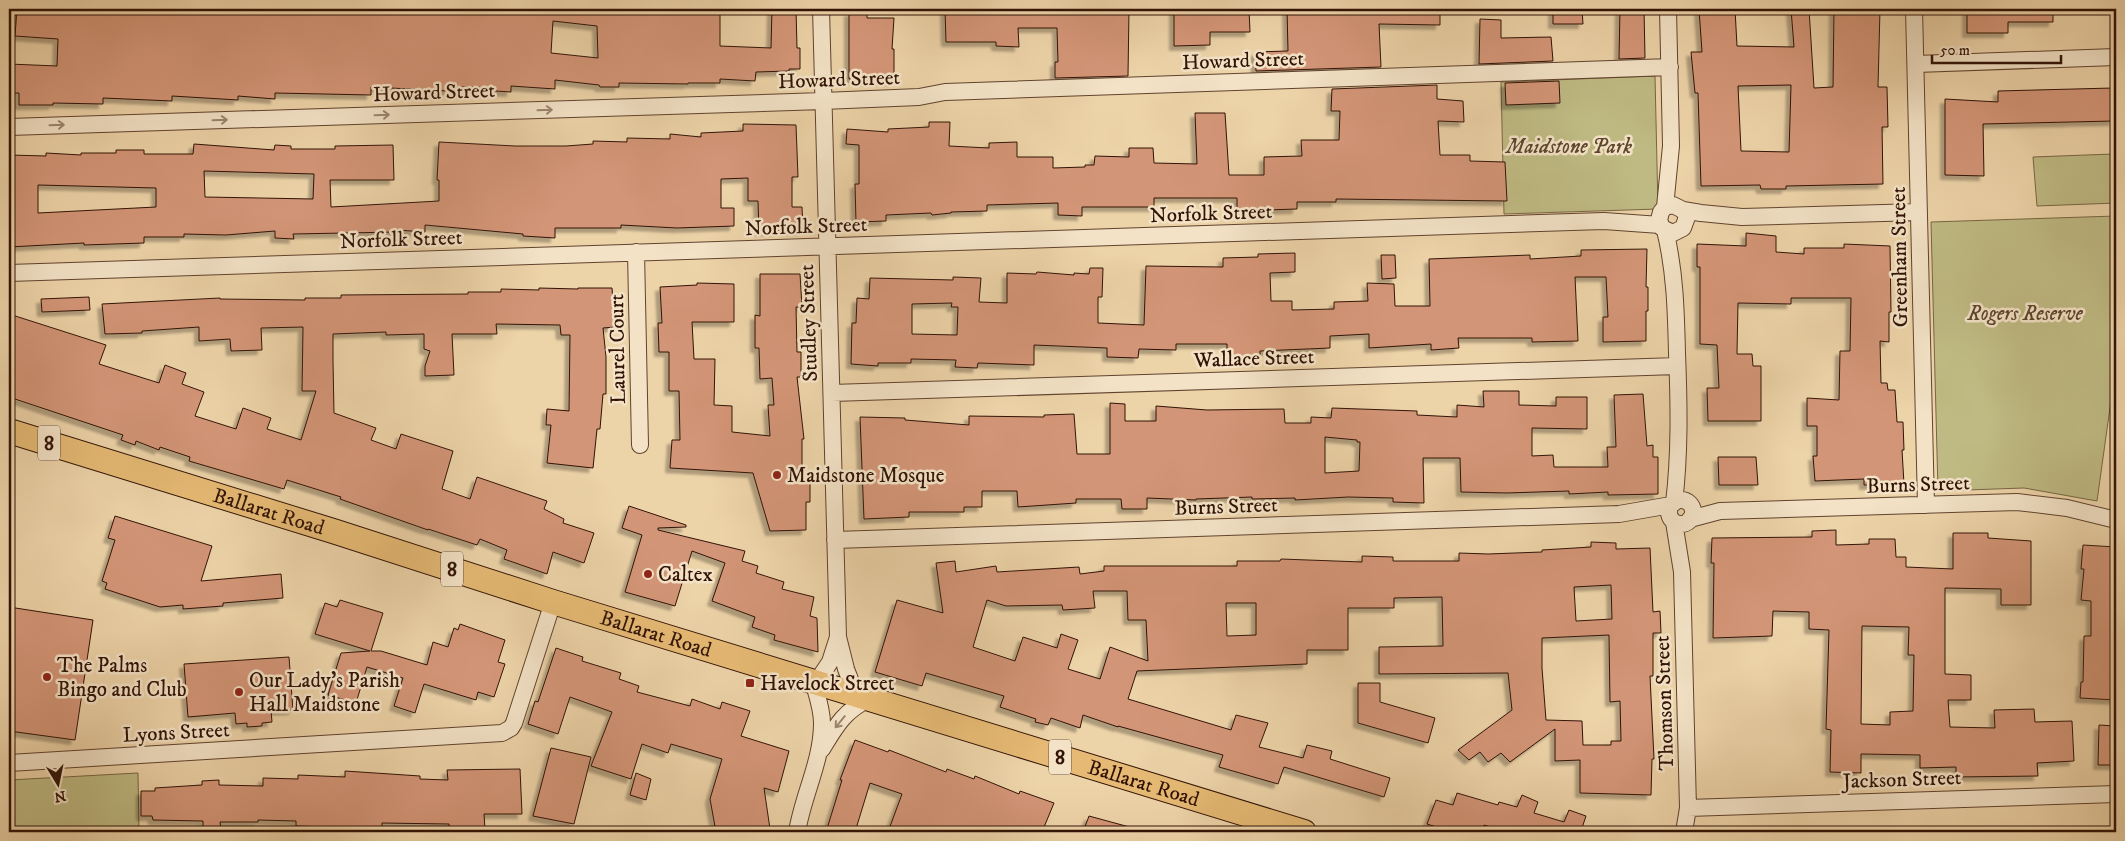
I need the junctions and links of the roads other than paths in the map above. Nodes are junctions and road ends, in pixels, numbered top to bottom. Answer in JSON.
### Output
{"nodes":[{"id":1,"x":821,"y":9,"type":"edge"},
{"id":2,"x":1668,"y":9,"type":"edge"},
{"id":3,"x":1914,"y":9,"type":"edge"},
{"id":4,"x":2116,"y":57,"type":"edge"},
{"id":5,"x":1916,"y":64,"type":"junction"},
{"id":6,"x":1670,"y":66,"type":"junction"},
{"id":7,"x":823,"y":101,"type":"junction"},
{"id":8,"x":9,"y":127,"type":"edge"},
{"id":9,"x":1919,"y":212,"type":"junction"},
{"id":10,"x":1673,"y":218,"type":"junction"},
{"id":11,"x":827,"y":247,"type":"junction"},
{"id":12,"x":636,"y":252,"type":"junction"},
{"id":13,"x":9,"y":273,"type":"edge"},
{"id":14,"x":1678,"y":366,"type":"junction"},
{"id":15,"x":832,"y":393,"type":"junction"},
{"id":16,"x":9,"y":431,"type":"edge"},
{"id":17,"x":640,"y":445,"type":"dead end"},
{"id":18,"x":1926,"y":505,"type":"junction"},
{"id":19,"x":1681,"y":512,"type":"junction"},
{"id":20,"x":2116,"y":520,"type":"edge"},
{"id":21,"x":835,"y":540,"type":"junction"},
{"id":22,"x":553,"y":602,"type":"junction"},
{"id":23,"x":838,"y":637,"type":"junction"},
{"id":24,"x":815,"y":682,"type":"junction"},
{"id":25,"x":862,"y":697,"type":"junction"},
{"id":26,"x":819,"y":753,"type":"junction"},
{"id":27,"x":9,"y":763,"type":"edge"},
{"id":28,"x":2116,"y":794,"type":"edge"},
{"id":29,"x":1688,"y":808,"type":"junction"},
{"id":30,"x":797,"y":832,"type":"edge"},
{"id":31,"x":1304,"y":832,"type":"edge"},
{"id":32,"x":1684,"y":832,"type":"edge"}],
"edges":[{"from":1,"to":7,"type":"street","name":"Studley Street"},
{"from":2,"to":6,"type":"street","name":"Thomson Street"},
{"from":3,"to":5,"type":"street","name":"Greenham Street"},
{"from":4,"to":5,"type":"street"},
{"from":5,"to":9,"type":"street","name":"Greenham Street"},
{"from":6,"to":7,"type":"street","name":"Howard Street"},
{"from":6,"to":10,"type":"street","name":"Thomson Street"},
{"from":8,"to":7,"type":"street","name":"Howard Street","one_way":true},
{"from":7,"to":11,"type":"street","name":"Studley Street"},
{"from":9,"to":10,"type":"street","name":"Norfolk Street"},
{"from":9,"to":18,"type":"street","name":"Greenham Street"},
{"from":10,"to":11,"type":"street","name":"Norfolk Street"},
{"from":10,"to":14,"type":"street","name":"Thomson Street"},
{"from":11,"to":12,"type":"street","name":"Norfolk Street"},
{"from":11,"to":15,"type":"street","name":"Studley Street"},
{"from":12,"to":13,"type":"street","name":"Norfolk Street"},
{"from":12,"to":17,"type":"street","name":"Laurel Court"},
{"from":14,"to":15,"type":"street","name":"Wallace Street"},
{"from":14,"to":19,"type":"street","name":"Thomson Street"},
{"from":15,"to":21,"type":"street","name":"Studley Street"},
{"from":16,"to":22,"type":"highway","name":"Ballarat Road","number":"8"},
{"from":18,"to":19,"type":"street","name":"Burns Street"},
{"from":18,"to":20,"type":"street","name":"Burns Street"},
{"from":19,"to":21,"type":"street","name":"Burns Street"},
{"from":19,"to":29,"type":"street","name":"Thomson Street"},
{"from":21,"to":23,"type":"street","name":"Studley Street"},
{"from":22,"to":24,"type":"highway","name":"Ballarat Road","number":"8"},
{"from":22,"to":27,"type":"street","name":"Lyons Street"},
{"from":23,"to":24,"type":"street","name":"Studley Street"},
{"from":23,"to":25,"type":"street","name":"Studley Street"},
{"from":24,"to":25,"type":"highway","name":"Ballarat Road","number":"8"},
{"from":24,"to":26,"type":"street"},
{"from":25,"to":26,"type":"street","one_way":true},
{"from":25,"to":31,"type":"highway","name":"Ballarat Road","number":"8"},
{"from":26,"to":30,"type":"street"},
{"from":28,"to":29,"type":"street","name":"Jackson Street"},
{"from":29,"to":32,"type":"street","name":"Thomson Street"}]}
